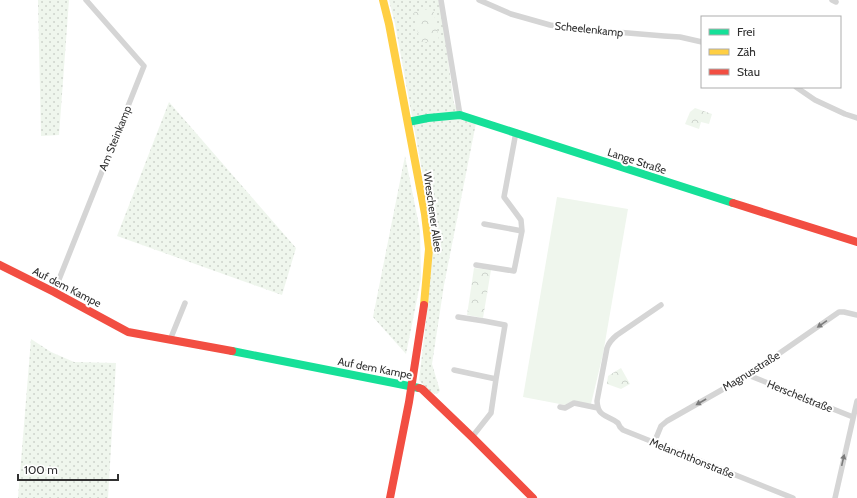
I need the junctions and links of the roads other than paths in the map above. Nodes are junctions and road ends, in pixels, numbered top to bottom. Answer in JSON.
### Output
{"nodes":[{"id":1,"x":86,"y":0,"type":"edge"},
{"id":2,"x":384,"y":0,"type":"edge"},
{"id":3,"x":441,"y":0,"type":"edge"},
{"id":4,"x":479,"y":0,"type":"edge"},
{"id":5,"x":701,"y":42,"type":"edge"},
{"id":6,"x":797,"y":88,"type":"edge"},
{"id":7,"x":460,"y":115,"type":"junction"},
{"id":8,"x":857,"y":118,"type":"edge"},
{"id":9,"x":408,"y":122,"type":"junction"},
{"id":10,"x":516,"y":132,"type":"junction"},
{"id":11,"x":484,"y":224,"type":"dead end"},
{"id":12,"x":522,"y":231,"type":"junction"},
{"id":13,"x":857,"y":242,"type":"edge"},
{"id":14,"x":0,"y":265,"type":"edge"},
{"id":15,"x":476,"y":265,"type":"dead end"},
{"id":16,"x":54,"y":292,"type":"junction"},
{"id":17,"x":186,"y":303,"type":"dead end"},
{"id":18,"x":661,"y":305,"type":"dead end"},
{"id":19,"x":857,"y":315,"type":"edge"},
{"id":20,"x":458,"y":317,"type":"dead end"},
{"id":21,"x":170,"y":340,"type":"junction"},
{"id":22,"x":454,"y":370,"type":"dead end"},
{"id":23,"x":748,"y":375,"type":"junction"},
{"id":24,"x":496,"y":379,"type":"junction"},
{"id":25,"x":411,"y":386,"type":"junction"},
{"id":26,"x":857,"y":401,"type":"edge"},
{"id":27,"x":560,"y":408,"type":"dead end"},
{"id":28,"x":598,"y":408,"type":"junction"},
{"id":29,"x":853,"y":417,"type":"junction"},
{"id":30,"x":472,"y":437,"type":"junction"},
{"id":31,"x":654,"y":443,"type":"junction"},
{"id":32,"x":390,"y":498,"type":"edge"},
{"id":33,"x":533,"y":498,"type":"edge"},
{"id":34,"x":792,"y":498,"type":"edge"},
{"id":35,"x":835,"y":498,"type":"edge"}],
"edges":[{"from":1,"to":16,"type":"street","name":"Am Steinkamp"},
{"from":2,"to":9,"type":"street","name":"Wreschener Allee"},
{"from":3,"to":7,"type":"street"},
{"from":4,"to":5,"type":"street","name":"Scheelenkamp"},
{"from":6,"to":8,"type":"street"},
{"from":7,"to":9,"type":"street","name":"Lange Straße"},
{"from":7,"to":10,"type":"street","name":"Lange Straße"},
{"from":9,"to":25,"type":"street","name":"Wreschener Allee"},
{"from":10,"to":12,"type":"street"},
{"from":10,"to":13,"type":"street","name":"Lange Straße"},
{"from":11,"to":12,"type":"street"},
{"from":12,"to":15,"type":"street"},
{"from":14,"to":16,"type":"street","name":"Auf dem Kampe"},
{"from":16,"to":21,"type":"street","name":"Auf dem Kampe"},
{"from":17,"to":21,"type":"street"},
{"from":18,"to":28,"type":"street"},
{"from":19,"to":23,"type":"street","name":"Magnusstraße","one_way":true},
{"from":20,"to":24,"type":"street"},
{"from":21,"to":25,"type":"street","name":"Auf dem Kampe"},
{"from":22,"to":24,"type":"street"},
{"from":23,"to":29,"type":"street","name":"Herschelstraße"},
{"from":23,"to":31,"type":"street","name":"Magnusstraße","one_way":true},
{"from":24,"to":30,"type":"street"},
{"from":25,"to":30,"type":"street","name":"Auf dem Kampe"},
{"from":25,"to":32,"type":"street","name":"Wreschener Allee"},
{"from":26,"to":29,"type":"street"},
{"from":27,"to":28,"type":"street","name":"Melanchthonstraße"},
{"from":28,"to":31,"type":"street","name":"Melanchthonstraße"},
{"from":35,"to":29,"type":"street","one_way":true},
{"from":30,"to":33,"type":"street","name":"Auf dem Kampe"},
{"from":31,"to":34,"type":"street","name":"Melanchthonstraße"}]}
